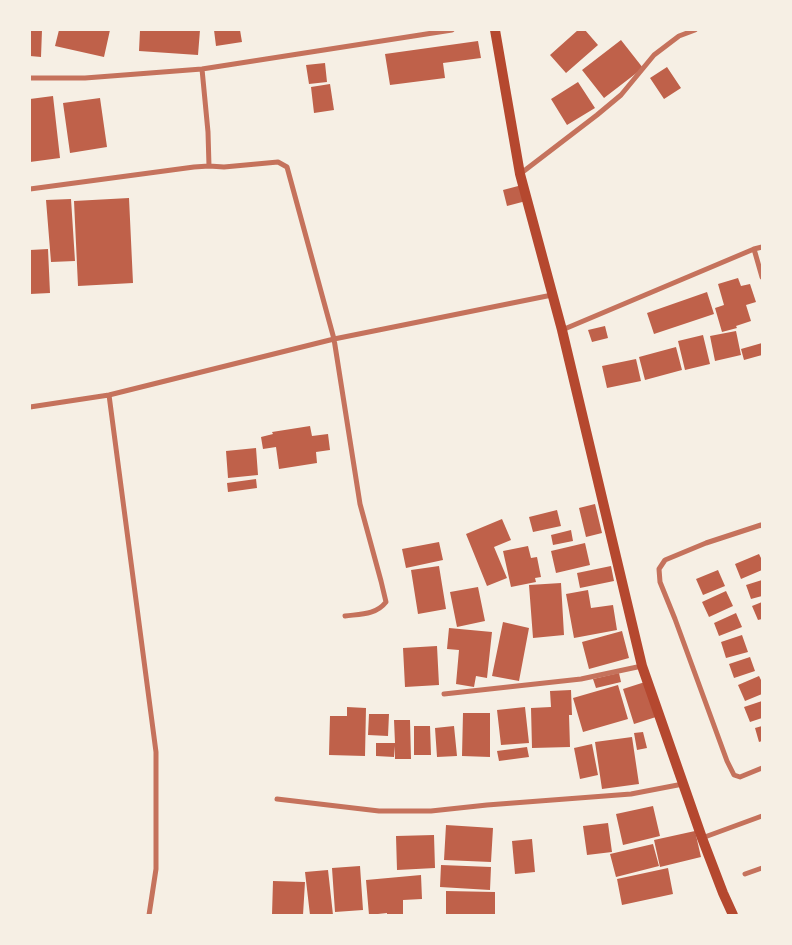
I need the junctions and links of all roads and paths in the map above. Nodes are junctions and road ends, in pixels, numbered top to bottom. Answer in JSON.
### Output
{"nodes":[{"id":1,"x":452,"y":30,"type":"edge"},
{"id":2,"x":495,"y":30,"type":"edge"},
{"id":3,"x":695,"y":30,"type":"edge"},
{"id":4,"x":202,"y":69,"type":"junction"},
{"id":5,"x":30,"y":78,"type":"edge"},
{"id":6,"x":209,"y":166,"type":"junction"},
{"id":7,"x":520,"y":174,"type":"junction"},
{"id":8,"x":30,"y":189,"type":"edge"},
{"id":9,"x":762,"y":247,"type":"edge"},
{"id":10,"x":754,"y":249,"type":"junction"},
{"id":11,"x":762,"y":277,"type":"edge"},
{"id":12,"x":553,"y":295,"type":"junction"},
{"id":13,"x":562,"y":330,"type":"junction"},
{"id":14,"x":334,"y":339,"type":"junction"},
{"id":15,"x":109,"y":395,"type":"junction"},
{"id":16,"x":30,"y":407,"type":"edge"},
{"id":17,"x":762,"y":526,"type":"edge"},
{"id":18,"x":345,"y":616,"type":"dead end"},
{"id":19,"x":642,"y":666,"type":"junction"},
{"id":20,"x":444,"y":694,"type":"dead end"},
{"id":21,"x":762,"y":768,"type":"edge"},
{"id":22,"x":683,"y":784,"type":"junction"},
{"id":23,"x":277,"y":799,"type":"dead end"},
{"id":24,"x":762,"y":816,"type":"edge"},
{"id":25,"x":702,"y":838,"type":"junction"},
{"id":26,"x":762,"y":868,"type":"edge"},
{"id":27,"x":746,"y":874,"type":"dead end"},
{"id":28,"x":150,"y":915,"type":"edge"},
{"id":29,"x":733,"y":915,"type":"edge"}],
"edges":[{"from":1,"to":4,"type":"street"},
{"from":2,"to":7,"type":"main road"},
{"from":3,"to":7,"type":"street"},
{"from":4,"to":5,"type":"street"},
{"from":4,"to":6,"type":"street"},
{"from":6,"to":8,"type":"street"},
{"from":6,"to":14,"type":"street"},
{"from":7,"to":12,"type":"main road"},
{"from":9,"to":10,"type":"street"},
{"from":10,"to":11,"type":"street"},
{"from":10,"to":13,"type":"street"},
{"from":12,"to":13,"type":"main road"},
{"from":12,"to":14,"type":"street"},
{"from":13,"to":19,"type":"main road"},
{"from":14,"to":15,"type":"street"},
{"from":14,"to":18,"type":"street"},
{"from":15,"to":16,"type":"street"},
{"from":15,"to":28,"type":"street"},
{"from":17,"to":21,"type":"street"},
{"from":19,"to":20,"type":"street"},
{"from":19,"to":22,"type":"main road"},
{"from":22,"to":23,"type":"street"},
{"from":22,"to":25,"type":"main road"},
{"from":24,"to":25,"type":"street"},
{"from":25,"to":29,"type":"main road"},
{"from":26,"to":27,"type":"street"}]}
